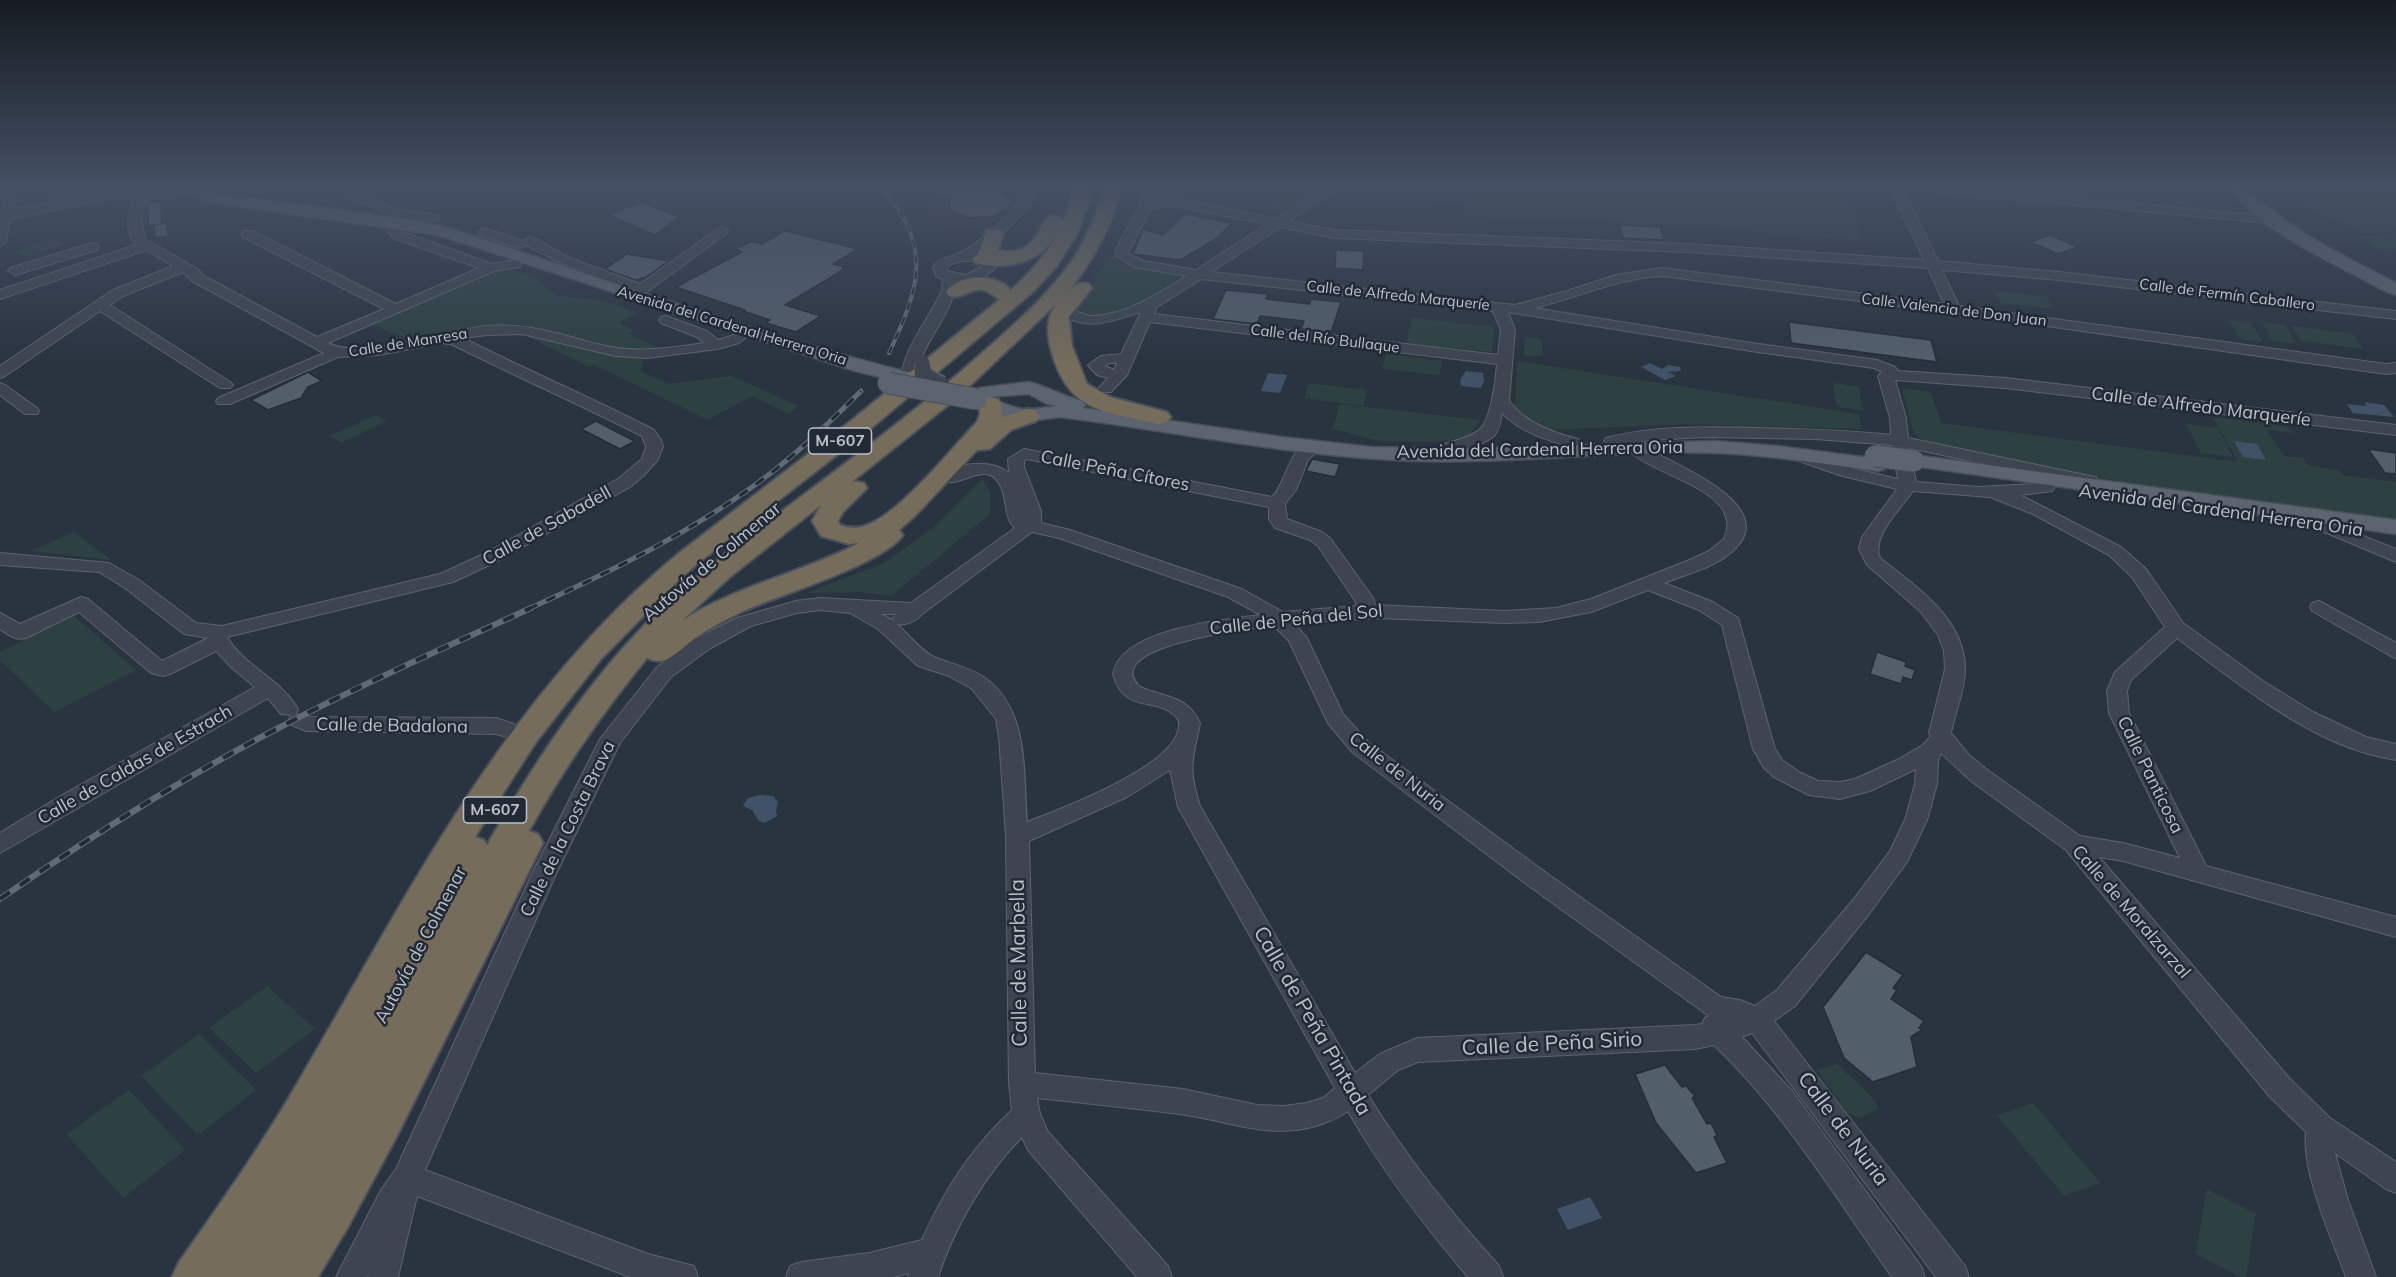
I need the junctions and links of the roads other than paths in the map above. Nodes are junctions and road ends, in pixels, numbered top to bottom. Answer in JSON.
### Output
{"nodes":[{"id":1,"x":269,"y":245,"type":"edge"},
{"id":2,"x":425,"y":245,"type":"edge"},
{"id":3,"x":460,"y":245,"type":"edge"},
{"id":4,"x":485,"y":245,"type":"edge"},
{"id":5,"x":531,"y":245,"type":"edge"},
{"id":6,"x":702,"y":245,"type":"edge"},
{"id":7,"x":979,"y":245,"type":"edge"},
{"id":8,"x":986,"y":245,"type":"edge"},
{"id":9,"x":990,"y":245,"type":"edge"},
{"id":10,"x":1041,"y":245,"type":"edge"},
{"id":11,"x":1061,"y":245,"type":"edge"},
{"id":12,"x":1074,"y":245,"type":"edge"},
{"id":13,"x":1091,"y":245,"type":"edge"},
{"id":14,"x":1107,"y":245,"type":"edge"},
{"id":15,"x":1108,"y":245,"type":"edge"},
{"id":16,"x":1125,"y":245,"type":"edge"},
{"id":17,"x":1245,"y":245,"type":"edge"},
{"id":18,"x":1602,"y":245,"type":"edge"},
{"id":19,"x":1924,"y":245,"type":"edge"},
{"id":20,"x":2311,"y":245,"type":"edge"},
{"id":21,"x":2336,"y":245,"type":"edge"},
{"id":22,"x":146,"y":246,"type":"joint"},
{"id":23,"x":92,"y":247,"type":"dead end"},
{"id":24,"x":127,"y":253,"type":"junction"},
{"id":25,"x":962,"y":257,"type":"junction"},
{"id":26,"x":1021,"y":257,"type":"junction"},
{"id":27,"x":47,"y":261,"type":"junction"},
{"id":28,"x":515,"y":264,"type":"junction"},
{"id":29,"x":1933,"y":264,"type":"junction"},
{"id":30,"x":1096,"y":266,"type":"junction"},
{"id":31,"x":183,"y":267,"type":"junction"},
{"id":32,"x":491,"y":268,"type":"junction"},
{"id":33,"x":15,"y":271,"type":"dead end"},
{"id":34,"x":65,"y":273,"type":"junction"},
{"id":35,"x":166,"y":274,"type":"junction"},
{"id":36,"x":969,"y":274,"type":"junction"},
{"id":37,"x":1199,"y":274,"type":"junction"},
{"id":38,"x":2396,"y":278,"type":"edge"},
{"id":39,"x":2396,"y":290,"type":"edge"},
{"id":40,"x":638,"y":292,"type":"junction"},
{"id":41,"x":0,"y":295,"type":"edge"},
{"id":42,"x":1557,"y":298,"type":"junction"},
{"id":43,"x":100,"y":305,"type":"junction"},
{"id":44,"x":1499,"y":307,"type":"junction"},
{"id":45,"x":396,"y":309,"type":"junction"},
{"id":46,"x":1517,"y":309,"type":"junction"},
{"id":47,"x":1954,"y":309,"type":"junction"},
{"id":48,"x":1148,"y":312,"type":"junction"},
{"id":49,"x":1540,"y":312,"type":"junction"},
{"id":50,"x":1068,"y":313,"type":"dead end"},
{"id":51,"x":2396,"y":315,"type":"edge"},
{"id":52,"x":666,"y":321,"type":"dead end"},
{"id":53,"x":498,"y":330,"type":"junction"},
{"id":54,"x":1508,"y":330,"type":"junction"},
{"id":55,"x":440,"y":338,"type":"junction"},
{"id":56,"x":738,"y":338,"type":"junction"},
{"id":57,"x":712,"y":342,"type":"junction"},
{"id":58,"x":316,"y":343,"type":"junction"},
{"id":59,"x":671,"y":345,"type":"dead end"},
{"id":60,"x":470,"y":347,"type":"junction"},
{"id":61,"x":953,"y":347,"type":"junction"},
{"id":62,"x":336,"y":353,"type":"junction"},
{"id":63,"x":1127,"y":358,"type":"junction"},
{"id":64,"x":1504,"y":360,"type":"junction"},
{"id":65,"x":2391,"y":368,"type":"edge"},
{"id":66,"x":1879,"y":371,"type":"junction"},
{"id":67,"x":902,"y":372,"type":"junction"},
{"id":68,"x":0,"y":373,"type":"edge"},
{"id":69,"x":1119,"y":375,"type":"junction"},
{"id":70,"x":2396,"y":382,"type":"edge"},
{"id":71,"x":225,"y":385,"type":"dead end"},
{"id":72,"x":0,"y":388,"type":"edge"},
{"id":73,"x":932,"y":388,"type":"junction"},
{"id":74,"x":1106,"y":389,"type":"dead end"},
{"id":75,"x":979,"y":391,"type":"junction"},
{"id":76,"x":224,"y":401,"type":"dead end"},
{"id":77,"x":1501,"y":401,"type":"junction"},
{"id":78,"x":1037,"y":408,"type":"junction"},
{"id":79,"x":31,"y":411,"type":"dead end"},
{"id":80,"x":1159,"y":417,"type":"junction"},
{"id":81,"x":2396,"y":430,"type":"edge"},
{"id":82,"x":874,"y":432,"type":"junction"},
{"id":83,"x":911,"y":441,"type":"junction"},
{"id":84,"x":1612,"y":441,"type":"junction"},
{"id":85,"x":1572,"y":442,"type":"junction"},
{"id":86,"x":1313,"y":447,"type":"junction"},
{"id":87,"x":1450,"y":447,"type":"junction"},
{"id":88,"x":1635,"y":448,"type":"junction"},
{"id":89,"x":1794,"y":454,"type":"junction"},
{"id":90,"x":1905,"y":458,"type":"junction"},
{"id":91,"x":1876,"y":460,"type":"junction"},
{"id":92,"x":951,"y":478,"type":"junction"},
{"id":93,"x":2046,"y":487,"type":"junction"},
{"id":94,"x":2023,"y":497,"type":"junction"},
{"id":95,"x":1276,"y":503,"type":"junction"},
{"id":96,"x":1026,"y":520,"type":"junction"},
{"id":97,"x":723,"y":531,"type":"junction"},
{"id":98,"x":2389,"y":536,"type":"edge"},
{"id":99,"x":2396,"y":556,"type":"edge"},
{"id":100,"x":0,"y":559,"type":"edge"},
{"id":101,"x":1647,"y":583,"type":"junction"},
{"id":102,"x":847,"y":607,"type":"junction"},
{"id":103,"x":2319,"y":607,"type":"dead end"},
{"id":104,"x":1364,"y":610,"type":"junction"},
{"id":105,"x":905,"y":611,"type":"junction"},
{"id":106,"x":0,"y":619,"type":"edge"},
{"id":107,"x":1281,"y":619,"type":"junction"},
{"id":108,"x":885,"y":624,"type":"junction"},
{"id":109,"x":2176,"y":628,"type":"junction"},
{"id":110,"x":217,"y":637,"type":"junction"},
{"id":111,"x":658,"y":652,"type":"junction"},
{"id":112,"x":2396,"y":652,"type":"edge"},
{"id":113,"x":914,"y":653,"type":"junction"},
{"id":114,"x":270,"y":688,"type":"junction"},
{"id":115,"x":496,"y":727,"type":"dead end"},
{"id":116,"x":572,"y":733,"type":"junction"},
{"id":117,"x":1183,"y":743,"type":"junction"},
{"id":118,"x":1944,"y":749,"type":"junction"},
{"id":119,"x":2396,"y":752,"type":"edge"},
{"id":120,"x":1017,"y":836,"type":"junction"},
{"id":121,"x":0,"y":844,"type":"edge"},
{"id":122,"x":2074,"y":844,"type":"junction"},
{"id":123,"x":2198,"y":872,"type":"junction"},
{"id":124,"x":2396,"y":927,"type":"edge"},
{"id":125,"x":1717,"y":1020,"type":"junction"},
{"id":126,"x":1756,"y":1020,"type":"junction"},
{"id":127,"x":1799,"y":1070,"type":"junction"},
{"id":128,"x":1766,"y":1081,"type":"junction"},
{"id":129,"x":1022,"y":1084,"type":"junction"},
{"id":130,"x":1351,"y":1093,"type":"junction"},
{"id":131,"x":397,"y":1096,"type":"junction"},
{"id":132,"x":1026,"y":1115,"type":"junction"},
{"id":133,"x":2320,"y":1127,"type":"junction"},
{"id":134,"x":1848,"y":1135,"type":"junction"},
{"id":135,"x":1814,"y":1143,"type":"junction"},
{"id":136,"x":406,"y":1179,"type":"junction"},
{"id":137,"x":2396,"y":1179,"type":"edge"},
{"id":138,"x":926,"y":1265,"type":"edge"},
{"id":139,"x":194,"y":1277,"type":"edge"},
{"id":140,"x":223,"y":1277,"type":"edge"},
{"id":141,"x":262,"y":1277,"type":"edge"},
{"id":142,"x":292,"y":1277,"type":"edge"},
{"id":143,"x":351,"y":1277,"type":"edge"},
{"id":144,"x":383,"y":1277,"type":"edge"},
{"id":145,"x":683,"y":1277,"type":"edge"},
{"id":146,"x":801,"y":1277,"type":"edge"},
{"id":147,"x":1157,"y":1277,"type":"edge"},
{"id":148,"x":1488,"y":1277,"type":"edge"},
{"id":149,"x":1910,"y":1277,"type":"edge"},
{"id":150,"x":1954,"y":1277,"type":"edge"},
{"id":151,"x":2361,"y":1277,"type":"edge"}],
"edges":[{"from":1,"to":45,"type":"street"},
{"from":2,"to":32,"type":"street","name":"Avenida del Cardenal Herrera Oria"},
{"from":3,"to":28,"type":"main road","name":"Avenida del Cardenal Herrera Oria"},
{"from":4,"to":40,"type":"main road","name":"Avenida del Cardenal Herrera Oria"},
{"from":5,"to":40,"type":"street","name":"Avenida del Cardenal Herrera Oria"},
{"from":6,"to":40,"type":"street"},
{"from":7,"to":25,"type":"street"},
{"from":8,"to":36,"type":"street"},
{"from":9,"to":26,"type":"highway"},
{"from":10,"to":26,"type":"highway"},
{"from":11,"to":61,"type":"highway","number":"M-607"},
{"from":12,"to":82,"type":"highway","name":"Autovía de Colmenar","number":"M-607"},
{"from":13,"to":75,"type":"highway","name":"Autovía de Colmenar","number":"M-607"},
{"from":14,"to":75,"type":"highway"},
{"from":15,"to":30,"type":"highway"},
{"from":16,"to":37,"type":"street","name":"Calle de Alfredo Marqueríe"},
{"from":17,"to":37,"type":"street"},
{"from":18,"to":29,"type":"street","name":"Calle de Fermín Caballero"},
{"from":19,"to":29,"type":"street"},
{"from":20,"to":39,"type":"main road"},
{"from":21,"to":38,"type":"main road"},
{"from":22,"to":24,"type":"street"},
{"from":22,"to":31,"type":"street","name":"Calle de Manresa"},
{"from":23,"to":27,"type":"street"},
{"from":24,"to":34,"type":"street"},
{"from":24,"to":35,"type":"street"},
{"from":25,"to":36,"type":"street"},
{"from":25,"to":36,"type":"street"},
{"from":26,"to":36,"type":"highway"},
{"from":27,"to":33,"type":"street"},
{"from":27,"to":34,"type":"street"},
{"from":28,"to":32,"type":"street"},
{"from":28,"to":56,"type":"main road","name":"Avenida del Cardenal Herrera Oria"},
{"from":29,"to":47,"type":"street"},
{"from":29,"to":51,"type":"street","name":"Calle de Fermín Caballero"},
{"from":30,"to":75,"type":"highway"},
{"from":30,"to":80,"type":"highway"},
{"from":31,"to":35,"type":"street"},
{"from":31,"to":58,"type":"street","name":"Calle de Manresa"},
{"from":32,"to":45,"type":"street"},
{"from":34,"to":41,"type":"street"},
{"from":35,"to":43,"type":"street"},
{"from":36,"to":61,"type":"highway"},
{"from":36,"to":67,"type":"street"},
{"from":37,"to":44,"type":"street","name":"Calle de Alfredo Marqueríe"},
{"from":37,"to":48,"type":"street"},
{"from":40,"to":67,"type":"main road","name":"Avenida del Cardenal Herrera Oria"},
{"from":42,"to":46,"type":"street","name":"Calle Valencia de Don Juan"},
{"from":42,"to":47,"type":"street","name":"Calle Valencia de Don Juan"},
{"from":42,"to":49,"type":"street"},
{"from":43,"to":68,"type":"street"},
{"from":43,"to":71,"type":"street"},
{"from":44,"to":46,"type":"street","name":"Calle de Alfredo Marqueríe"},
{"from":44,"to":54,"type":"street"},
{"from":45,"to":58,"type":"street"},
{"from":46,"to":49,"type":"street","name":"Calle de Alfredo Marqueríe"},
{"from":47,"to":65,"type":"street","name":"Calle Valencia de Don Juan"},
{"from":48,"to":50,"type":"street"},
{"from":48,"to":63,"type":"street"},
{"from":48,"to":64,"type":"street","name":"Calle del Río Bullaque"},
{"from":49,"to":54,"type":"street"},
{"from":49,"to":66,"type":"street","name":"Calle de Alfredo Marqueríe"},
{"from":52,"to":57,"type":"street"},
{"from":53,"to":55,"type":"street","name":"Calle de Manresa"},
{"from":53,"to":57,"type":"street","name":"Calle de Manresa"},
{"from":53,"to":60,"type":"street"},
{"from":54,"to":64,"type":"street"},
{"from":55,"to":60,"type":"street","name":"Calle de Sabadell"},
{"from":55,"to":62,"type":"street","name":"Calle de Manresa"},
{"from":56,"to":57,"type":"street","name":"Calle de Manresa"},
{"from":56,"to":67,"type":"main road","name":"Avenida del Cardenal Herrera Oria"},
{"from":57,"to":59,"type":"street"},
{"from":58,"to":62,"type":"street","name":"Calle de Manresa"},
{"from":60,"to":110,"type":"street","name":"Calle de Sabadell"},
{"from":61,"to":97,"type":"highway","number":"M-607"},
{"from":62,"to":76,"type":"street"},
{"from":63,"to":69,"type":"street"},
{"from":63,"to":69,"type":"street"},
{"from":64,"to":77,"type":"street"},
{"from":65,"to":70,"type":"street"},
{"from":66,"to":81,"type":"street","name":"Calle de Alfredo Marqueríe"},
{"from":66,"to":90,"type":"street"},
{"from":67,"to":73,"type":"main road","name":"Avenida del Cardenal Herrera Oria","bridge":true},
{"from":67,"to":73,"type":"street","bridge":true},
{"from":69,"to":74,"type":"street"},
{"from":72,"to":79,"type":"street"},
{"from":73,"to":75,"type":"main road","name":"Avenida del Cardenal Herrera Oria","bridge":true},
{"from":75,"to":78,"type":"main road","name":"Avenida del Cardenal Herrera Oria"},
{"from":75,"to":78,"type":"main road","name":"Avenida del Cardenal Herrera Oria"},
{"from":75,"to":83,"type":"highway","number":"M-607"},
{"from":75,"to":83,"type":"highway"},
{"from":75,"to":116,"type":"highway","name":"Autovía de Colmenar","number":"M-607"},
{"from":77,"to":85,"type":"street"},
{"from":77,"to":87,"type":"street"},
{"from":78,"to":80,"type":"main road","name":"Avenida del Cardenal Herrera Oria"},
{"from":78,"to":86,"type":"main road","name":"Avenida del Cardenal Herrera Oria"},
{"from":78,"to":92,"type":"highway"},
{"from":80,"to":87,"type":"main road","name":"Avenida del Cardenal Herrera Oria"},
{"from":82,"to":97,"type":"highway"},
{"from":82,"to":140,"type":"highway","name":"Autovía de Colmenar","number":"M-607"},
{"from":83,"to":111,"type":"highway","number":"M-607"},
{"from":84,"to":85,"type":"main road","name":"Avenida del Cardenal Herrera Oria"},
{"from":84,"to":90,"type":"street","name":"Avenida del Cardenal Herrera Oria"},
{"from":84,"to":91,"type":"main road","name":"Avenida del Cardenal Herrera Oria"},
{"from":85,"to":87,"type":"main road","name":"Avenida del Cardenal Herrera Oria"},
{"from":86,"to":88,"type":"main road","name":"Avenida del Cardenal Herrera Oria"},
{"from":86,"to":95,"type":"street"},
{"from":88,"to":89,"type":"main road","name":"Avenida del Cardenal Herrera Oria"},
{"from":88,"to":101,"type":"street","name":"Calle de Peña del Sol"},
{"from":89,"to":90,"type":"street","name":"Avenida del Cardenal Herrera Oria"},
{"from":89,"to":91,"type":"main road","name":"Avenida del Cardenal Herrera Oria"},
{"from":90,"to":91,"type":"main road","name":"Avenida del Cardenal Herrera Oria"},
{"from":90,"to":93,"type":"main road","name":"Avenida del Cardenal Herrera Oria"},
{"from":90,"to":94,"type":"street","name":"Avenida del Cardenal Herrera Oria"},
{"from":90,"to":98,"type":"main road","name":"Avenida del Cardenal Herrera Oria"},
{"from":90,"to":118,"type":"street"},
{"from":92,"to":96,"type":"street"},
{"from":92,"to":111,"type":"highway"},
{"from":93,"to":94,"type":"street","name":"Avenida del Cardenal Herrera Oria"},
{"from":93,"to":98,"type":"main road","name":"Avenida del Cardenal Herrera Oria"},
{"from":94,"to":109,"type":"street","name":"Avenida del Cardenal Herrera Oria"},
{"from":95,"to":96,"type":"street","name":"Calle Peña Cítores"},
{"from":95,"to":104,"type":"street"},
{"from":96,"to":105,"type":"street"},
{"from":96,"to":107,"type":"street","name":"Calle de Nuria"},
{"from":97,"to":139,"type":"highway","number":"M-607"},
{"from":98,"to":99,"type":"street"},
{"from":100,"to":110,"type":"street"},
{"from":101,"to":104,"type":"street","name":"Calle de Peña del Sol"},
{"from":101,"to":118,"type":"street"},
{"from":102,"to":105,"type":"street"},
{"from":102,"to":108,"type":"street","name":"Calle de Marbella"},
{"from":102,"to":136,"type":"street","name":"Calle de la Costa Brava"},
{"from":103,"to":112,"type":"street"},
{"from":104,"to":107,"type":"street","name":"Calle de Peña del Sol"},
{"from":105,"to":108,"type":"street"},
{"from":105,"to":113,"type":"street"},
{"from":106,"to":110,"type":"street"},
{"from":107,"to":117,"type":"street","name":"Calle de Peña del Sol"},
{"from":107,"to":125,"type":"street","name":"Calle de Nuria"},
{"from":108,"to":113,"type":"street","name":"Calle de Marbella"},
{"from":109,"to":119,"type":"street"},
{"from":109,"to":123,"type":"street","name":"Calle Panticosa"},
{"from":110,"to":114,"type":"street","name":"Calle de Badalona"},
{"from":111,"to":131,"type":"highway","number":"M-607"},
{"from":113,"to":120,"type":"street","name":"Calle de Marbella"},
{"from":114,"to":115,"type":"street","name":"Calle de Badalona"},
{"from":114,"to":121,"type":"street","name":"Calle de Caldas de Estrach"},
{"from":116,"to":131,"type":"highway","number":"M-607"},
{"from":116,"to":141,"type":"highway","name":"Autovía de Colmenar","number":"M-607"},
{"from":117,"to":120,"type":"street"},
{"from":117,"to":130,"type":"street","name":"Calle de Peña Pintada"},
{"from":118,"to":122,"type":"street","name":"Calle de Moralzarzal"},
{"from":118,"to":126,"type":"street","name":"Calle de Peña Sirio"},
{"from":120,"to":129,"type":"street","name":"Calle de Marbella"},
{"from":122,"to":123,"type":"street"},
{"from":122,"to":133,"type":"street","name":"Calle de Moralzarzal"},
{"from":123,"to":124,"type":"street"},
{"from":125,"to":126,"type":"street","name":"Calle de Peña Sirio"},
{"from":125,"to":128,"type":"street","name":"Calle de Nuria"},
{"from":125,"to":130,"type":"street","name":"Calle de Peña Sirio"},
{"from":126,"to":127,"type":"street","name":"Calle de Nuria"},
{"from":127,"to":128,"type":"street"},
{"from":127,"to":134,"type":"street","name":"Calle de Nuria"},
{"from":128,"to":135,"type":"street","name":"Calle de Nuria"},
{"from":129,"to":130,"type":"street","name":"Calle de Peña Sirio"},
{"from":129,"to":132,"type":"street","name":"Calle de Marbella"},
{"from":130,"to":148,"type":"street","name":"Calle de Peña Pintada"},
{"from":131,"to":142,"type":"highway","number":"M-607"},
{"from":132,"to":138,"type":"street"},
{"from":132,"to":147,"type":"street","name":"Calle de Marbella"},
{"from":133,"to":137,"type":"street","name":"Calle de Moralzarzal"},
{"from":133,"to":151,"type":"street"},
{"from":134,"to":135,"type":"street"},
{"from":134,"to":150,"type":"street","name":"Calle de Nuria"},
{"from":135,"to":149,"type":"street","name":"Calle de Nuria"},
{"from":136,"to":143,"type":"street","name":"Calle de la Costa Brava"},
{"from":136,"to":144,"type":"street","name":"Calle de la Costa Brava"},
{"from":136,"to":145,"type":"street"},
{"from":138,"to":146,"type":"street"}]}
